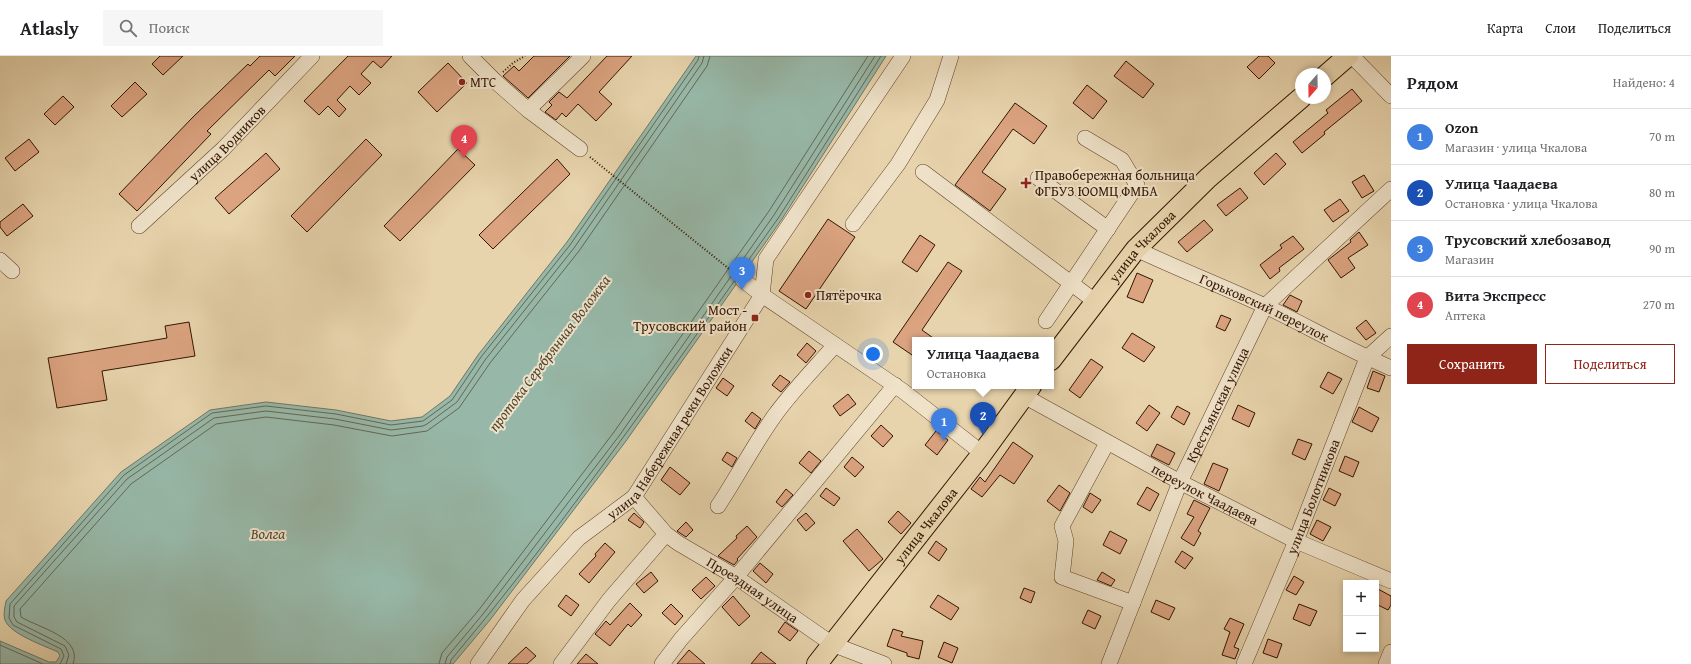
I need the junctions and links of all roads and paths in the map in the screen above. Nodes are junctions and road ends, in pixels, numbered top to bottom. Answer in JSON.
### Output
{"nodes":[{"id":1,"x":312,"y":56,"type":"edge"},
{"id":2,"x":470,"y":56,"type":"edge"},
{"id":3,"x":524,"y":56,"type":"edge"},
{"id":4,"x":582,"y":56,"type":"edge"},
{"id":5,"x":903,"y":56,"type":"edge"},
{"id":6,"x":951,"y":56,"type":"edge"},
{"id":7,"x":1348,"y":56,"type":"edge"},
{"id":8,"x":1352,"y":56,"type":"edge"},
{"id":9,"x":1331,"y":71,"type":"edge"},
{"id":10,"x":495,"y":81,"type":"junction"},
{"id":11,"x":1391,"y":96,"type":"edge"},
{"id":12,"x":1295,"y":103,"type":"edge"},
{"id":13,"x":528,"y":110,"type":"junction"},
{"id":14,"x":1085,"y":138,"type":"dead end"},
{"id":15,"x":580,"y":149,"type":"joint"},
{"id":16,"x":923,"y":172,"type":"dead end"},
{"id":17,"x":1038,"y":178,"type":"dead end"},
{"id":18,"x":1391,"y":189,"type":"edge"},
{"id":19,"x":853,"y":224,"type":"dead end"},
{"id":20,"x":139,"y":226,"type":"dead end"},
{"id":21,"x":1108,"y":229,"type":"junction"},
{"id":22,"x":1136,"y":249,"type":"junction"},
{"id":23,"x":0,"y":260,"type":"edge"},
{"id":24,"x":12,"y":271,"type":"dead end"},
{"id":25,"x":743,"y":280,"type":"joint"},
{"id":26,"x":1071,"y":284,"type":"junction"},
{"id":27,"x":762,"y":295,"type":"junction"},
{"id":28,"x":1096,"y":302,"type":"junction"},
{"id":29,"x":1265,"y":306,"type":"junction"},
{"id":30,"x":1046,"y":321,"type":"dead end"},
{"id":31,"x":1391,"y":336,"type":"edge"},
{"id":32,"x":835,"y":345,"type":"junction"},
{"id":33,"x":1054,"y":356,"type":"edge"},
{"id":34,"x":1366,"y":358,"type":"junction"},
{"id":35,"x":1391,"y":368,"type":"edge"},
{"id":36,"x":895,"y":385,"type":"junction"},
{"id":37,"x":1027,"y":391,"type":"edge"},
{"id":38,"x":1107,"y":443,"type":"junction"},
{"id":39,"x":982,"y":453,"type":"junction"},
{"id":40,"x":1180,"y":482,"type":"junction"},
{"id":41,"x":634,"y":497,"type":"junction"},
{"id":42,"x":718,"y":506,"type":"dead end"},
{"id":43,"x":666,"y":534,"type":"junction"},
{"id":44,"x":1296,"y":541,"type":"junction"},
{"id":45,"x":736,"y":577,"type":"junction"},
{"id":46,"x":1391,"y":581,"type":"edge"},
{"id":47,"x":1133,"y":603,"type":"junction"},
{"id":48,"x":832,"y":644,"type":"junction"},
{"id":49,"x":1391,"y":652,"type":"edge"},
{"id":50,"x":478,"y":664,"type":"edge"},
{"id":51,"x":561,"y":664,"type":"edge"},
{"id":52,"x":662,"y":664,"type":"edge"},
{"id":53,"x":817,"y":664,"type":"edge"},
{"id":54,"x":884,"y":664,"type":"edge"},
{"id":55,"x":1109,"y":664,"type":"edge"},
{"id":56,"x":1244,"y":664,"type":"edge"},
{"id":57,"x":1386,"y":664,"type":"edge"}],
"edges":[{"from":1,"to":20,"type":"street","name":"улица Водников"},
{"from":2,"to":10,"type":"street"},
{"from":3,"to":10,"type":"path"},
{"from":4,"to":13,"type":"street"},
{"from":5,"to":27,"type":"street","name":"улица Набережная реки Воложки"},
{"from":6,"to":19,"type":"street"},
{"from":7,"to":9,"type":"main road"},
{"from":8,"to":11,"type":"street"},
{"from":10,"to":13,"type":"street"},
{"from":12,"to":22,"type":"main road","name":"улица Чкалова"},
{"from":13,"to":15,"type":"street"},
{"from":14,"to":21,"type":"street"},
{"from":15,"to":25,"type":"path"},
{"from":16,"to":26,"type":"street"},
{"from":17,"to":21,"type":"street"},
{"from":18,"to":29,"type":"street","name":"Крестьянская улица"},
{"from":21,"to":26,"type":"street"},
{"from":22,"to":28,"type":"main road","name":"улица Чкалова"},
{"from":22,"to":29,"type":"street","name":"Горьковский переулок"},
{"from":23,"to":24,"type":"street"},
{"from":25,"to":27,"type":"street"},
{"from":26,"to":28,"type":"street"},
{"from":26,"to":30,"type":"street"},
{"from":27,"to":32,"type":"street"},
{"from":27,"to":41,"type":"street","name":"улица Набережная реки Воложки"},
{"from":28,"to":33,"type":"main road","name":"улица Чкалова"},
{"from":29,"to":34,"type":"street","name":"Горьковский переулок"},
{"from":29,"to":40,"type":"street","name":"Крестьянская улица"},
{"from":31,"to":34,"type":"street","name":"улица Болотникова"},
{"from":32,"to":36,"type":"street"},
{"from":32,"to":42,"type":"street"},
{"from":34,"to":35,"type":"street","name":"Горьковский переулок"},
{"from":34,"to":44,"type":"street","name":"улица Болотникова"},
{"from":36,"to":39,"type":"street"},
{"from":36,"to":45,"type":"street"},
{"from":37,"to":38,"type":"street","name":"переулок Чаадаева"},
{"from":37,"to":39,"type":"main road","name":"улица Чкалова"},
{"from":38,"to":40,"type":"street","name":"переулок Чаадаева"},
{"from":38,"to":47,"type":"street"},
{"from":39,"to":48,"type":"main road","name":"улица Чкалова"},
{"from":40,"to":44,"type":"street","name":"переулок Чаадаева"},
{"from":40,"to":47,"type":"street","name":"Крестьянская улица"},
{"from":41,"to":43,"type":"street","name":"Проездная улица"},
{"from":41,"to":50,"type":"street","name":"улица Набережная реки Воложки"},
{"from":43,"to":45,"type":"street","name":"Проездная улица"},
{"from":43,"to":51,"type":"street"},
{"from":44,"to":46,"type":"street","name":"переулок Чаадаева"},
{"from":44,"to":56,"type":"street","name":"улица Болотникова"},
{"from":45,"to":48,"type":"street","name":"Проездная улица"},
{"from":45,"to":52,"type":"street"},
{"from":47,"to":55,"type":"street","name":"Крестьянская улица"},
{"from":48,"to":53,"type":"main road","name":"улица Чкалова"},
{"from":48,"to":54,"type":"street","name":"Проездная улица"},
{"from":49,"to":57,"type":"street"}]}
